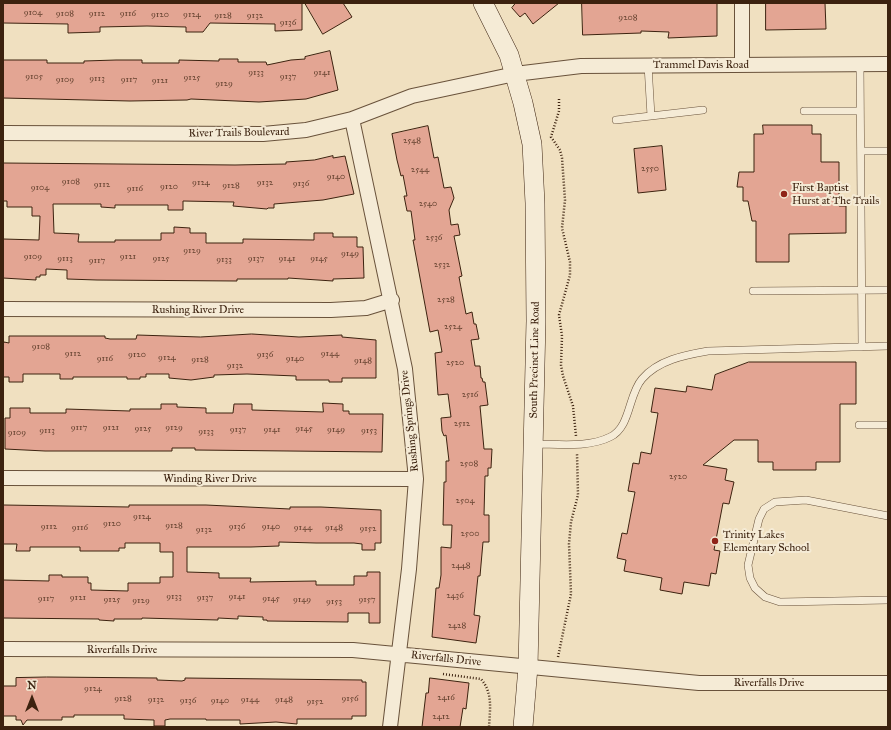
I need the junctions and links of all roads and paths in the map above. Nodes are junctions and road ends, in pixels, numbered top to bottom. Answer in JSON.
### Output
{"nodes":[{"id":1,"x":483,"y":3,"type":"edge"},
{"id":2,"x":742,"y":3,"type":"edge"},
{"id":3,"x":742,"y":64,"type":"junction"},
{"id":4,"x":860,"y":64,"type":"junction"},
{"id":5,"x":888,"y":64,"type":"edge"},
{"id":6,"x":648,"y":65,"type":"junction"},
{"id":7,"x":515,"y":74,"type":"junction"},
{"id":8,"x":559,"y":99,"type":"dead end"},
{"id":9,"x":702,"y":110,"type":"dead end"},
{"id":10,"x":804,"y":111,"type":"dead end"},
{"id":11,"x":860,"y":111,"type":"junction"},
{"id":12,"x":651,"y":116,"type":"junction"},
{"id":13,"x":352,"y":119,"type":"junction"},
{"id":14,"x":616,"y":120,"type":"dead end"},
{"id":15,"x":3,"y":133,"type":"edge"},
{"id":16,"x":861,"y":151,"type":"junction"},
{"id":17,"x":888,"y":151,"type":"edge"},
{"id":18,"x":862,"y":290,"type":"junction"},
{"id":19,"x":888,"y":290,"type":"edge"},
{"id":20,"x":753,"y":291,"type":"dead end"},
{"id":21,"x":392,"y":300,"type":"junction"},
{"id":22,"x":3,"y":309,"type":"edge"},
{"id":23,"x":888,"y":346,"type":"edge"},
{"id":24,"x":862,"y":347,"type":"junction"},
{"id":25,"x":860,"y":425,"type":"dead end"},
{"id":26,"x":888,"y":425,"type":"edge"},
{"id":27,"x":576,"y":443,"type":"junction"},
{"id":28,"x":534,"y":444,"type":"junction"},
{"id":29,"x":3,"y":478,"type":"edge"},
{"id":30,"x":416,"y":479,"type":"junction"},
{"id":31,"x":888,"y":516,"type":"edge"},
{"id":32,"x":888,"y":600,"type":"edge"},
{"id":33,"x":3,"y":649,"type":"edge"},
{"id":34,"x":399,"y":654,"type":"junction"},
{"id":35,"x":528,"y":667,"type":"junction"},
{"id":36,"x":555,"y":670,"type":"junction"},
{"id":37,"x":435,"y":673,"type":"dead end"},
{"id":38,"x":888,"y":683,"type":"edge"},
{"id":39,"x":390,"y":727,"type":"edge"},
{"id":40,"x":489,"y":727,"type":"edge"},
{"id":41,"x":523,"y":727,"type":"edge"}],
"edges":[{"from":1,"to":7,"type":"main road","name":"South Precinct Line Road"},
{"from":2,"to":3,"type":"street"},
{"from":3,"to":4,"type":"street","name":"Trammel Davis Road"},
{"from":3,"to":6,"type":"street","name":"Trammel Davis Road"},
{"from":4,"to":5,"type":"street","name":"Trammel Davis Road"},
{"from":4,"to":11,"type":"lane"},
{"from":6,"to":7,"type":"street","name":"Trammel Davis Road"},
{"from":6,"to":12,"type":"lane"},
{"from":7,"to":13,"type":"street","name":"River Trails Boulevard"},
{"from":7,"to":28,"type":"main road","name":"South Precinct Line Road"},
{"from":8,"to":27,"type":"path"},
{"from":9,"to":12,"type":"lane"},
{"from":10,"to":11,"type":"lane"},
{"from":11,"to":16,"type":"lane"},
{"from":12,"to":14,"type":"lane"},
{"from":13,"to":15,"type":"street","name":"River Trails Boulevard"},
{"from":13,"to":21,"type":"street","name":"Rushing Springs Drive"},
{"from":16,"to":17,"type":"lane"},
{"from":16,"to":18,"type":"lane"},
{"from":18,"to":19,"type":"lane"},
{"from":18,"to":20,"type":"lane"},
{"from":18,"to":24,"type":"lane"},
{"from":21,"to":22,"type":"street","name":"Rushing River Drive"},
{"from":21,"to":30,"type":"street","name":"Rushing Springs Drive"},
{"from":23,"to":24,"type":"lane"},
{"from":24,"to":27,"type":"lane"},
{"from":25,"to":26,"type":"lane"},
{"from":27,"to":28,"type":"lane"},
{"from":27,"to":36,"type":"path"},
{"from":28,"to":35,"type":"main road","name":"South Precinct Line Road"},
{"from":29,"to":30,"type":"street","name":"Winding River Drive"},
{"from":30,"to":34,"type":"street","name":"Rushing Springs Drive"},
{"from":31,"to":32,"type":"lane"},
{"from":33,"to":34,"type":"street","name":"Riverfalls Drive"},
{"from":34,"to":35,"type":"street","name":"Riverfalls Drive"},
{"from":34,"to":39,"type":"street","name":"Rushing Springs Drive"},
{"from":35,"to":36,"type":"street","name":"Riverfalls Drive"},
{"from":35,"to":41,"type":"main road","name":"South Precinct Line Road"},
{"from":36,"to":38,"type":"street","name":"Riverfalls Drive"},
{"from":37,"to":40,"type":"path"}]}
